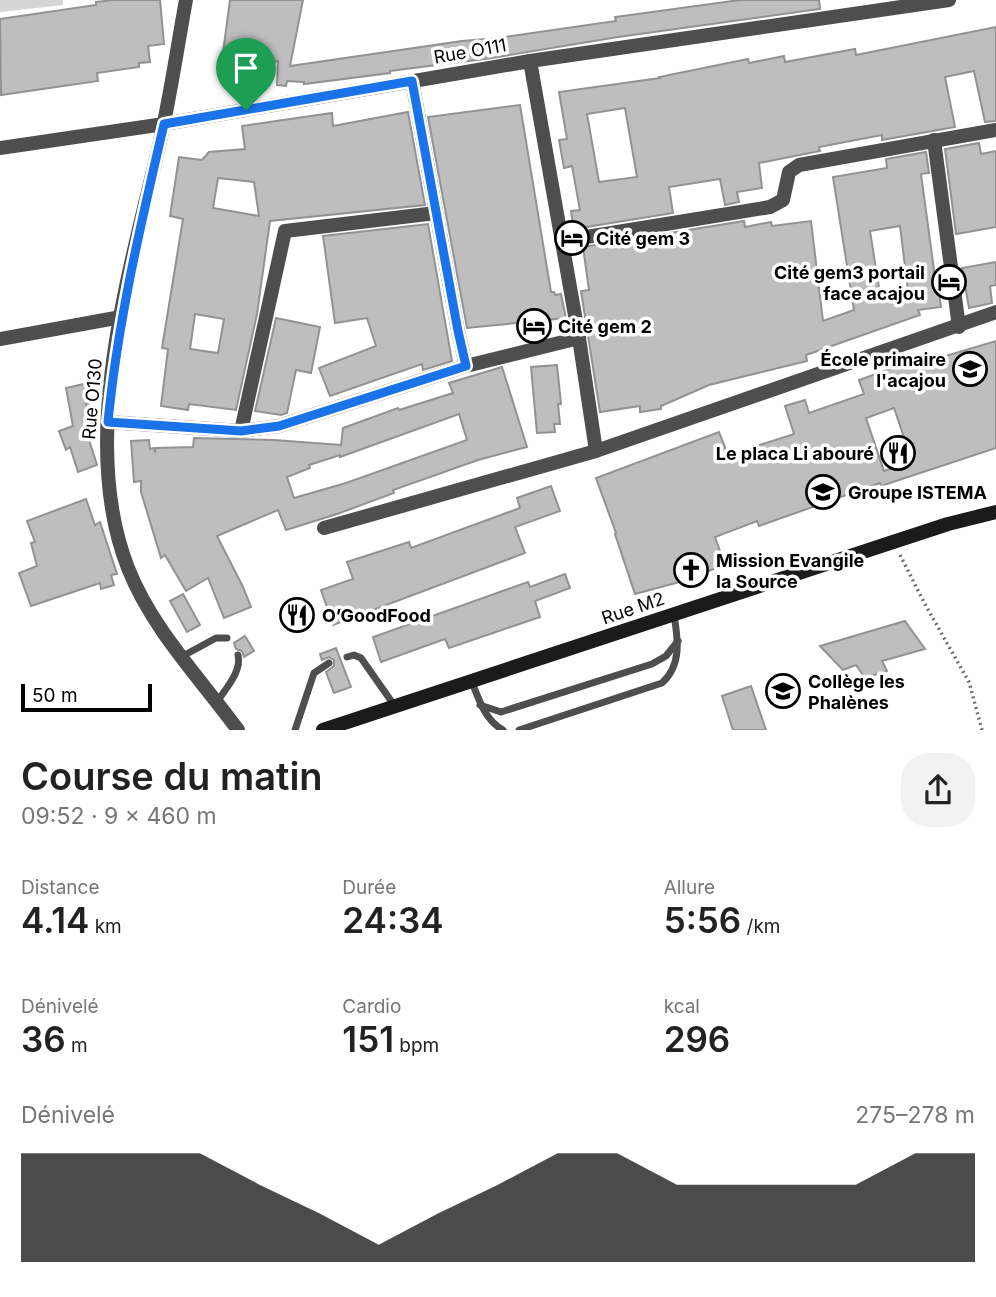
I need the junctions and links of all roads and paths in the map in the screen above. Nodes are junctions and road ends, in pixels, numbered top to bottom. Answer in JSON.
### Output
{"nodes":[{"id":1,"x":186,"y":0,"type":"edge"},
{"id":2,"x":949,"y":0,"type":"edge"},
{"id":3,"x":530,"y":61,"type":"junction"},
{"id":4,"x":412,"y":81,"type":"junction"},
{"id":5,"x":164,"y":124,"type":"junction"},
{"id":6,"x":996,"y":130,"type":"edge"},
{"id":7,"x":934,"y":140,"type":"junction"},
{"id":8,"x":0,"y":148,"type":"edge"},
{"id":9,"x":436,"y":213,"type":"junction"},
{"id":10,"x":562,"y":241,"type":"junction"},
{"id":11,"x":996,"y":312,"type":"edge"},
{"id":12,"x":121,"y":317,"type":"junction"},
{"id":13,"x":959,"y":327,"type":"junction"},
{"id":14,"x":579,"y":338,"type":"junction"},
{"id":15,"x":0,"y":339,"type":"edge"},
{"id":16,"x":466,"y":366,"type":"junction"},
{"id":17,"x":108,"y":422,"type":"junction"},
{"id":18,"x":241,"y":431,"type":"junction"},
{"id":19,"x":596,"y":452,"type":"junction"},
{"id":20,"x":996,"y":512,"type":"edge"},
{"id":21,"x":324,"y":528,"type":"dead end"},
{"id":22,"x":893,"y":542,"type":"junction"},
{"id":23,"x":674,"y":615,"type":"junction"},
{"id":24,"x":228,"y":638,"type":"dead end"},
{"id":25,"x":678,"y":641,"type":"junction"},
{"id":26,"x":238,"y":655,"type":"dead end"},
{"id":27,"x":181,"y":657,"type":"junction"},
{"id":28,"x":347,"y":657,"type":"dead end"},
{"id":29,"x":329,"y":663,"type":"dead end"},
{"id":30,"x":472,"y":681,"type":"junction"},
{"id":31,"x":217,"y":702,"type":"junction"},
{"id":32,"x":394,"y":705,"type":"junction"},
{"id":33,"x":480,"y":705,"type":"junction"},
{"id":34,"x":238,"y":730,"type":"edge"},
{"id":35,"x":295,"y":730,"type":"edge"},
{"id":36,"x":323,"y":730,"type":"edge"},
{"id":37,"x":503,"y":730,"type":"edge"},
{"id":38,"x":519,"y":730,"type":"edge"},
{"id":39,"x":982,"y":730,"type":"edge"}],
"edges":[{"from":1,"to":5,"type":"street","name":"Rue O130"},
{"from":2,"to":3,"type":"street","name":"Rue O111"},
{"from":3,"to":4,"type":"street","name":"Rue O111"},
{"from":3,"to":10,"type":"street"},
{"from":4,"to":5,"type":"street","name":"Rue O111"},
{"from":4,"to":9,"type":"street"},
{"from":5,"to":8,"type":"street","name":"Rue O111"},
{"from":5,"to":12,"type":"street","name":"Rue O130"},
{"from":6,"to":7,"type":"street"},
{"from":7,"to":10,"type":"street"},
{"from":7,"to":13,"type":"street"},
{"from":9,"to":16,"type":"street"},
{"from":9,"to":18,"type":"street"},
{"from":10,"to":14,"type":"street"},
{"from":11,"to":13,"type":"street"},
{"from":12,"to":15,"type":"street"},
{"from":12,"to":17,"type":"street","name":"Rue O130"},
{"from":13,"to":19,"type":"street"},
{"from":14,"to":16,"type":"street"},
{"from":14,"to":19,"type":"street"},
{"from":16,"to":18,"type":"street"},
{"from":17,"to":18,"type":"street"},
{"from":17,"to":27,"type":"street","name":"Rue O130"},
{"from":19,"to":21,"type":"street"},
{"from":20,"to":22,"type":"main road","name":"Rue M2"},
{"from":22,"to":23,"type":"main road","name":"Rue M2"},
{"from":22,"to":39,"type":"path"},
{"from":23,"to":25,"type":"lane"},
{"from":23,"to":30,"type":"main road","name":"Rue M2"},
{"from":24,"to":27,"type":"lane"},
{"from":25,"to":33,"type":"lane"},
{"from":25,"to":38,"type":"lane"},
{"from":26,"to":31,"type":"lane"},
{"from":27,"to":31,"type":"street","name":"Rue O130"},
{"from":28,"to":32,"type":"lane"},
{"from":29,"to":35,"type":"lane"},
{"from":30,"to":32,"type":"main road","name":"Rue M2"},
{"from":30,"to":33,"type":"lane"},
{"from":31,"to":34,"type":"street","name":"Rue O130"},
{"from":32,"to":36,"type":"main road","name":"Rue M2"},
{"from":33,"to":37,"type":"lane"}]}
